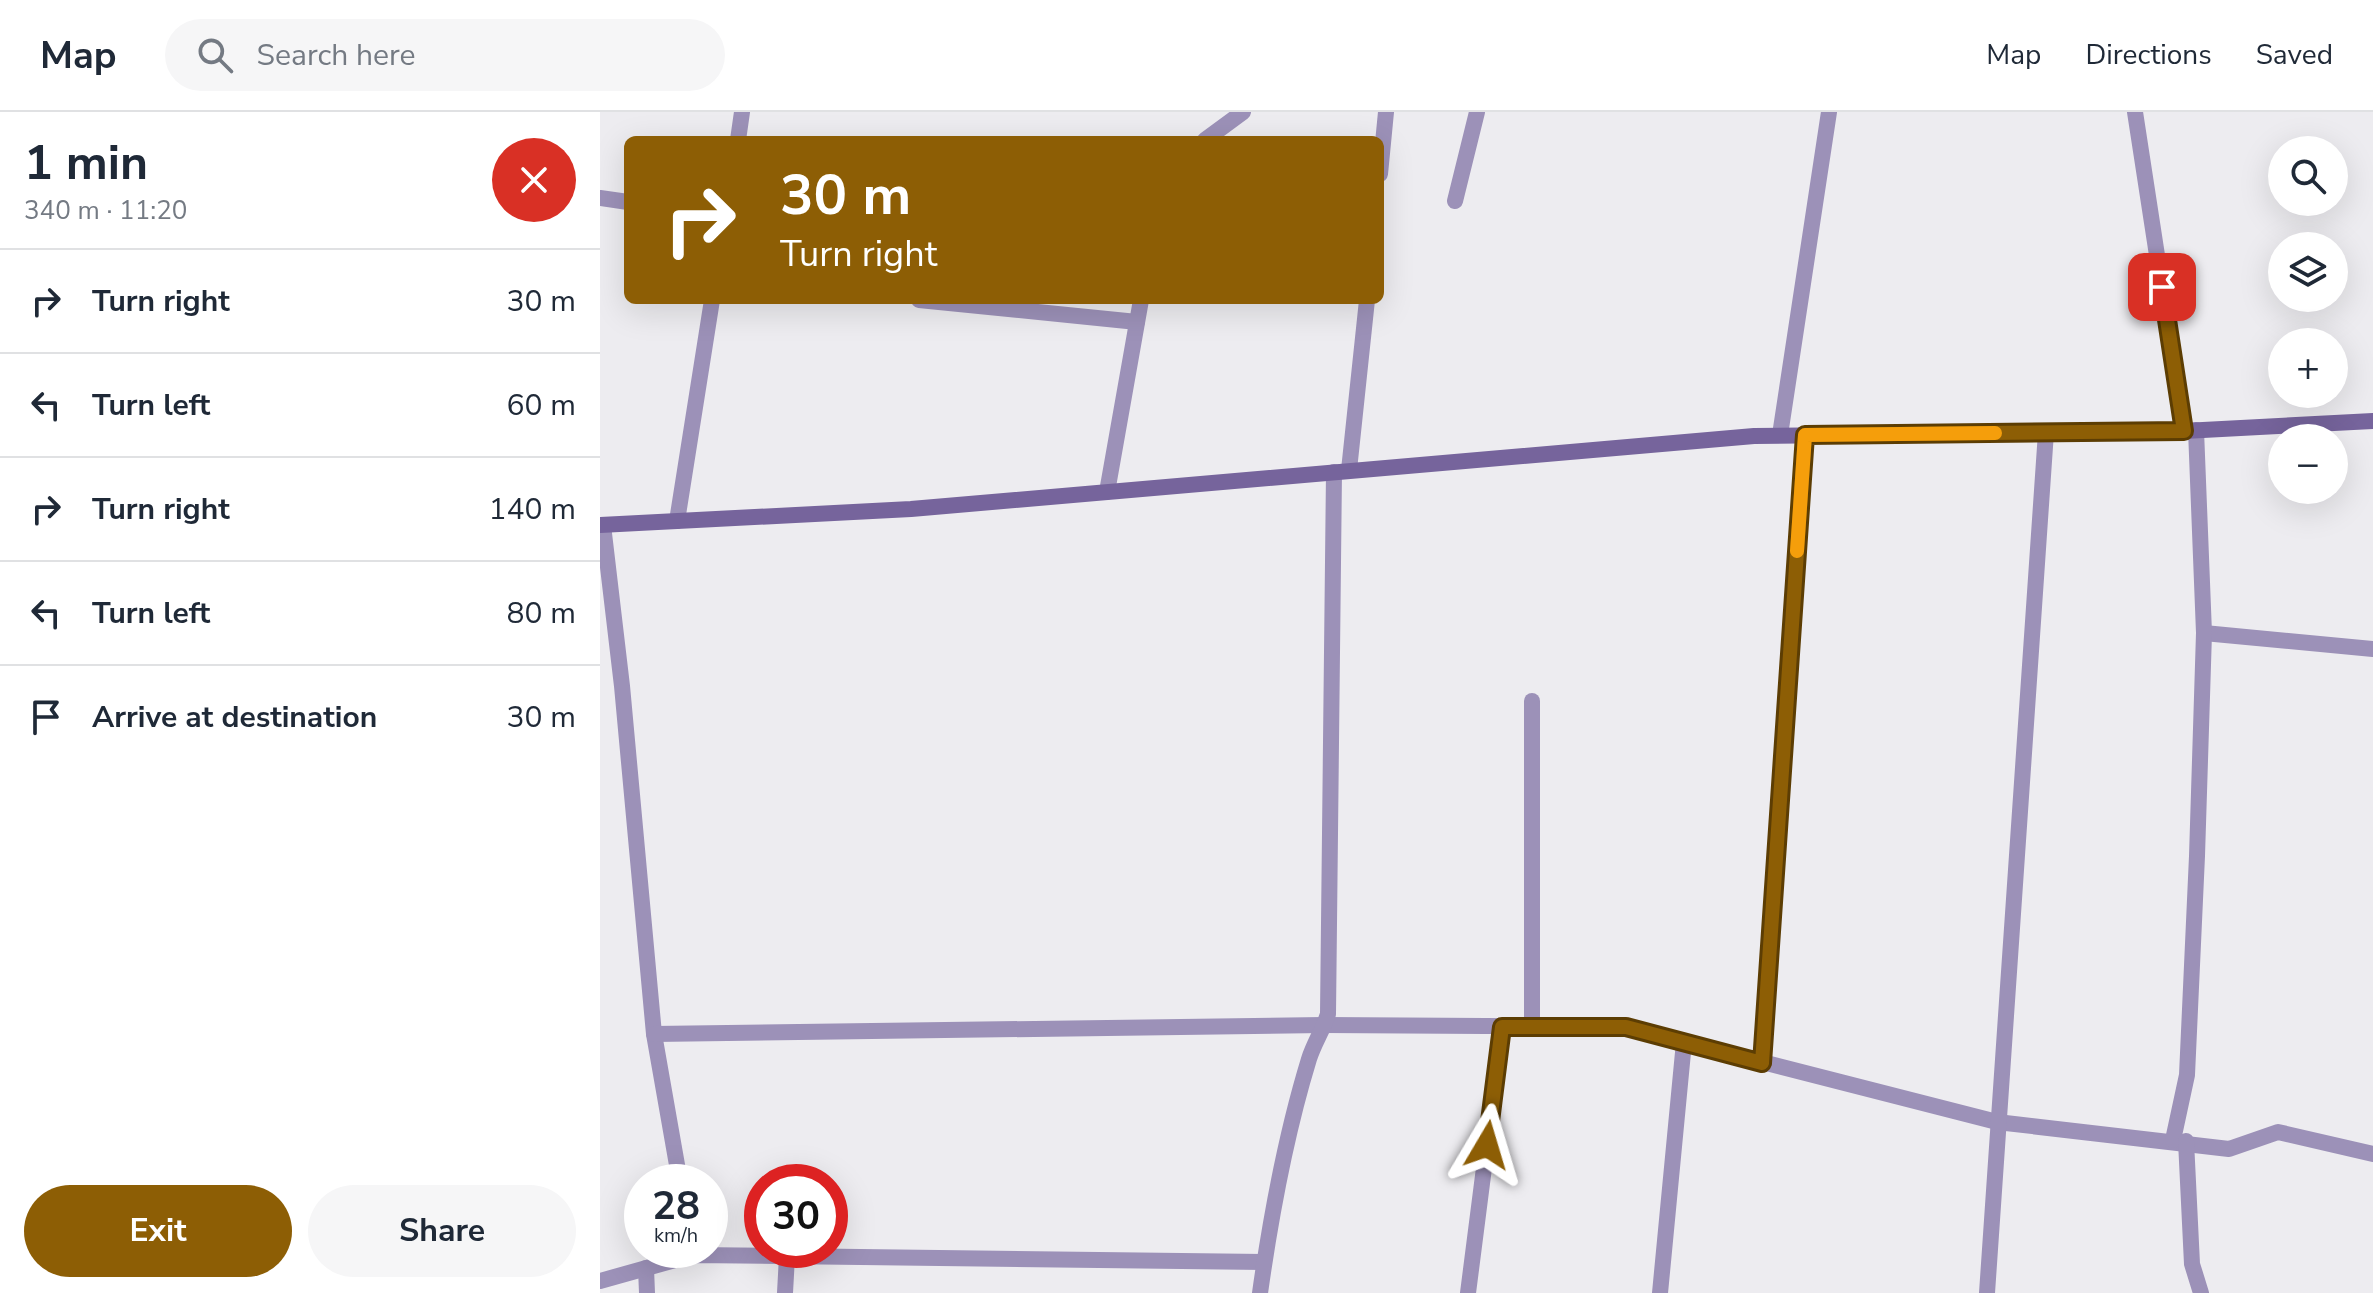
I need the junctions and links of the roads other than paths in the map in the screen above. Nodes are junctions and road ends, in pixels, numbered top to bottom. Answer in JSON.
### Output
{"nodes":[{"id":1,"x":742,"y":112,"type":"edge"},
{"id":2,"x":1243,"y":112,"type":"edge"},
{"id":3,"x":1386,"y":112,"type":"edge"},
{"id":4,"x":1477,"y":112,"type":"edge"},
{"id":5,"x":1829,"y":112,"type":"edge"},
{"id":6,"x":2135,"y":112,"type":"edge"},
{"id":7,"x":739,"y":136,"type":"edge"},
{"id":8,"x":1210,"y":136,"type":"edge"},
{"id":9,"x":1384,"y":136,"type":"edge"},
{"id":10,"x":600,"y":198,"type":"edge"},
{"id":11,"x":624,"y":201,"type":"edge"},
{"id":12,"x":1455,"y":201,"type":"dead end"},
{"id":13,"x":711,"y":304,"type":"edge"},
{"id":14,"x":959,"y":304,"type":"edge"},
{"id":15,"x":1140,"y":304,"type":"edge"},
{"id":16,"x":1366,"y":304,"type":"edge"},
{"id":17,"x":1137,"y":322,"type":"junction"},
{"id":18,"x":2373,"y":421,"type":"edge"},
{"id":19,"x":2190,"y":430,"type":"junction"},
{"id":20,"x":2046,"y":432,"type":"junction"},
{"id":21,"x":1780,"y":435,"type":"junction"},
{"id":22,"x":1805,"y":435,"type":"junction"},
{"id":23,"x":1342,"y":471,"type":"junction"},
{"id":24,"x":1107,"y":492,"type":"junction"},
{"id":25,"x":677,"y":521,"type":"junction"},
{"id":26,"x":601,"y":525,"type":"edge"},
{"id":27,"x":2204,"y":633,"type":"junction"},
{"id":28,"x":2373,"y":649,"type":"edge"},
{"id":29,"x":1532,"y":701,"type":"dead end"},
{"id":30,"x":1324,"y":1025,"type":"junction"},
{"id":31,"x":1502,"y":1027,"type":"junction"},
{"id":32,"x":1532,"y":1028,"type":"junction"},
{"id":33,"x":654,"y":1034,"type":"junction"},
{"id":34,"x":1684,"y":1042,"type":"junction"},
{"id":35,"x":1762,"y":1063,"type":"junction"},
{"id":36,"x":1997,"y":1122,"type":"junction"},
{"id":37,"x":2179,"y":1140,"type":"junction"},
{"id":38,"x":2373,"y":1154,"type":"edge"},
{"id":39,"x":677,"y":1164,"type":"edge"},
{"id":40,"x":848,"y":1257,"type":"edge"},
{"id":41,"x":1264,"y":1262,"type":"junction"},
{"id":42,"x":646,"y":1268,"type":"joint"},
{"id":43,"x":786,"y":1268,"type":"edge"},
{"id":44,"x":600,"y":1281,"type":"edge"},
{"id":45,"x":647,"y":1293,"type":"edge"},
{"id":46,"x":785,"y":1293,"type":"edge"},
{"id":47,"x":1260,"y":1293,"type":"edge"},
{"id":48,"x":1468,"y":1293,"type":"edge"},
{"id":49,"x":1660,"y":1293,"type":"edge"},
{"id":50,"x":1987,"y":1293,"type":"edge"},
{"id":51,"x":2201,"y":1293,"type":"edge"}],
"edges":[{"from":1,"to":7,"type":"street"},
{"from":2,"to":8,"type":"street"},
{"from":3,"to":9,"type":"street"},
{"from":4,"to":12,"type":"street"},
{"from":5,"to":21,"type":"street"},
{"from":6,"to":19,"type":"street"},
{"from":10,"to":11,"type":"street"},
{"from":13,"to":25,"type":"street"},
{"from":14,"to":17,"type":"street"},
{"from":15,"to":17,"type":"street"},
{"from":16,"to":23,"type":"street"},
{"from":17,"to":24,"type":"street"},
{"from":18,"to":19,"type":"street"},
{"from":19,"to":20,"type":"street"},
{"from":19,"to":27,"type":"street"},
{"from":20,"to":22,"type":"street"},
{"from":20,"to":36,"type":"street"},
{"from":21,"to":22,"type":"street"},
{"from":21,"to":23,"type":"street"},
{"from":22,"to":35,"type":"street"},
{"from":23,"to":24,"type":"street"},
{"from":23,"to":30,"type":"street"},
{"from":24,"to":25,"type":"street"},
{"from":25,"to":26,"type":"street"},
{"from":26,"to":33,"type":"street"},
{"from":27,"to":28,"type":"street"},
{"from":27,"to":37,"type":"street"},
{"from":29,"to":32,"type":"street"},
{"from":30,"to":31,"type":"street"},
{"from":30,"to":33,"type":"street"},
{"from":30,"to":41,"type":"street"},
{"from":31,"to":32,"type":"street"},
{"from":31,"to":48,"type":"street"},
{"from":32,"to":34,"type":"street"},
{"from":33,"to":39,"type":"street"},
{"from":34,"to":35,"type":"street"},
{"from":34,"to":49,"type":"street"},
{"from":35,"to":36,"type":"street"},
{"from":36,"to":37,"type":"street"},
{"from":36,"to":50,"type":"street"},
{"from":37,"to":38,"type":"street"},
{"from":37,"to":51,"type":"street"},
{"from":40,"to":41,"type":"street"},
{"from":41,"to":47,"type":"street"},
{"from":42,"to":44,"type":"street"},
{"from":42,"to":45,"type":"street"},
{"from":43,"to":46,"type":"street"}]}
